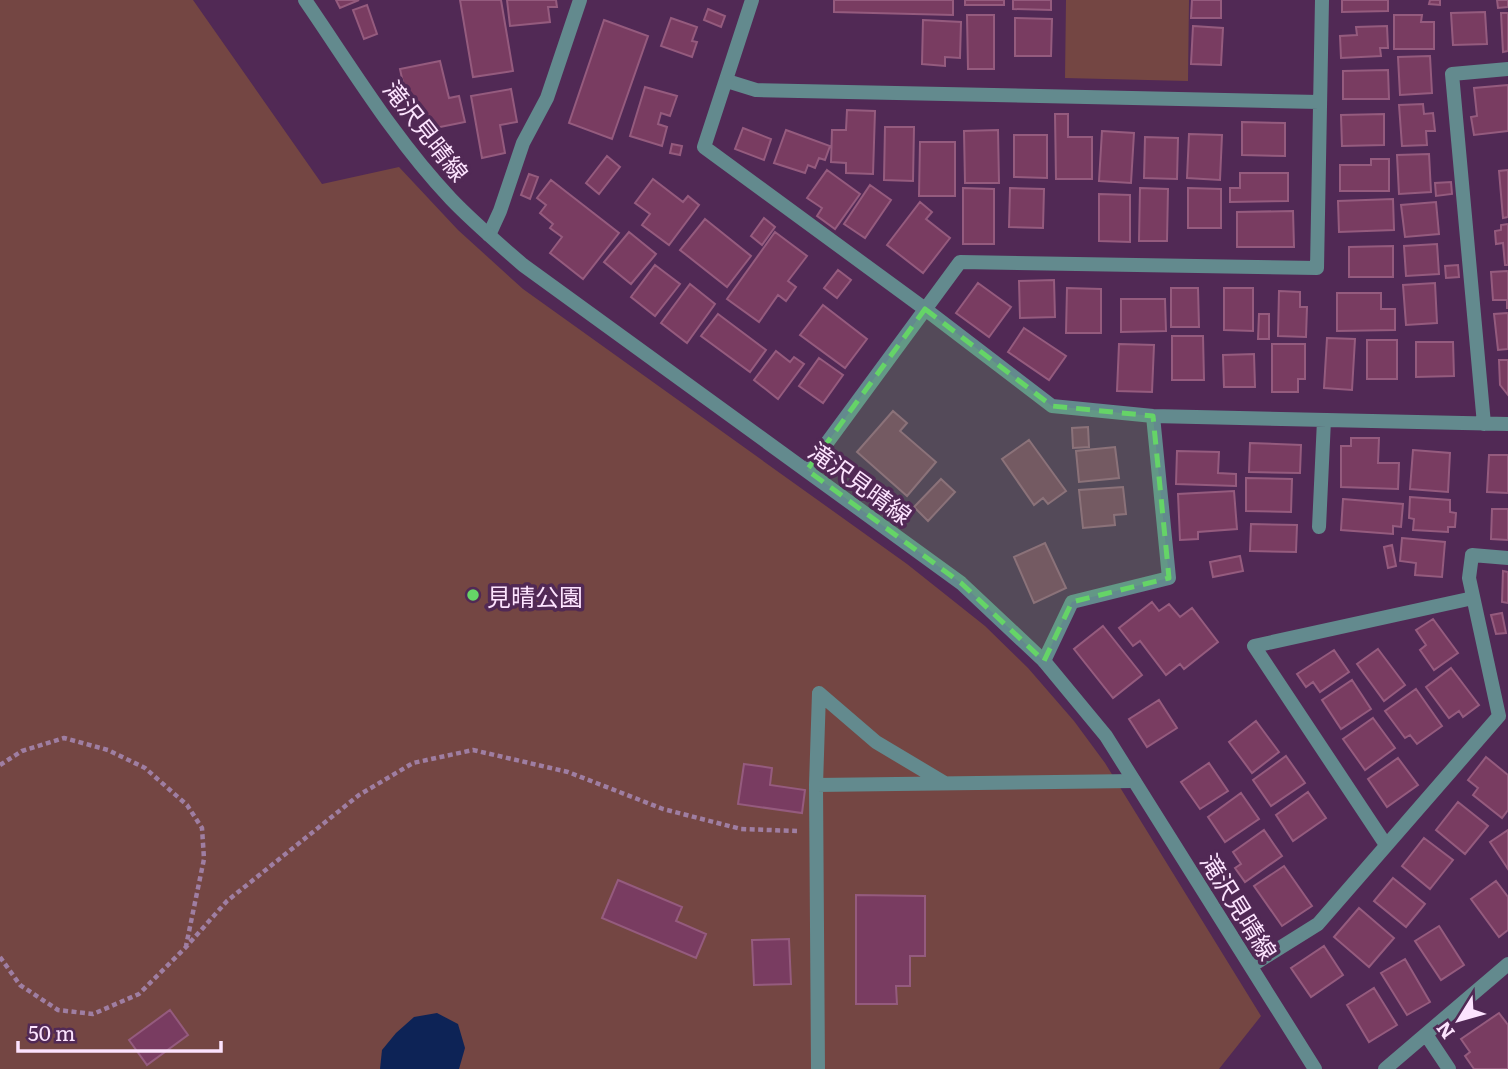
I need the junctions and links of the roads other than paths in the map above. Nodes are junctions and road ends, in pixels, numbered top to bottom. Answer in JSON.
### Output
{"nodes":[{"id":1,"x":305,"y":0,"type":"edge"},
{"id":2,"x":580,"y":0,"type":"edge"},
{"id":3,"x":752,"y":0,"type":"edge"},
{"id":4,"x":1322,"y":0,"type":"edge"},
{"id":5,"x":1508,"y":69,"type":"edge"},
{"id":6,"x":727,"y":81,"type":"junction"},
{"id":7,"x":1319,"y":102,"type":"junction"},
{"id":8,"x":489,"y":235,"type":"junction"},
{"id":9,"x":925,"y":309,"type":"junction"},
{"id":10,"x":1153,"y":416,"type":"junction"},
{"id":11,"x":1324,"y":421,"type":"junction"},
{"id":12,"x":1484,"y":424,"type":"junction"},
{"id":13,"x":1508,"y":424,"type":"edge"},
{"id":14,"x":807,"y":470,"type":"junction"},
{"id":15,"x":1319,"y":527,"type":"dead end"},
{"id":16,"x":1508,"y":558,"type":"edge"},
{"id":17,"x":1473,"y":598,"type":"junction"},
{"id":18,"x":1044,"y":661,"type":"junction"},
{"id":19,"x":1134,"y":781,"type":"junction"},
{"id":20,"x":944,"y":783,"type":"junction"},
{"id":21,"x":816,"y":785,"type":"junction"},
{"id":22,"x":1386,"y":845,"type":"junction"},
{"id":23,"x":1508,"y":964,"type":"edge"},
{"id":24,"x":1251,"y":966,"type":"junction"},
{"id":25,"x":1427,"y":1035,"type":"junction"},
{"id":26,"x":818,"y":1069,"type":"edge"},
{"id":27,"x":1315,"y":1069,"type":"edge"},
{"id":28,"x":1385,"y":1069,"type":"edge"},
{"id":29,"x":1449,"y":1069,"type":"edge"}],
"edges":[{"from":1,"to":8,"type":"street","name":"滝沢見晴線"},
{"from":2,"to":8,"type":"street"},
{"from":3,"to":6,"type":"street"},
{"from":4,"to":7,"type":"street"},
{"from":5,"to":12,"type":"street"},
{"from":6,"to":7,"type":"street"},
{"from":6,"to":9,"type":"street"},
{"from":7,"to":9,"type":"street"},
{"from":8,"to":14,"type":"street","name":"滝沢見晴線"},
{"from":9,"to":10,"type":"street"},
{"from":9,"to":14,"type":"street"},
{"from":10,"to":11,"type":"street"},
{"from":10,"to":18,"type":"street"},
{"from":11,"to":12,"type":"street"},
{"from":11,"to":15,"type":"street"},
{"from":12,"to":13,"type":"street"},
{"from":14,"to":18,"type":"street","name":"滝沢見晴線"},
{"from":16,"to":17,"type":"street"},
{"from":17,"to":22,"type":"street"},
{"from":17,"to":22,"type":"street"},
{"from":18,"to":19,"type":"street","name":"滝沢見晴線"},
{"from":19,"to":20,"type":"street"},
{"from":19,"to":24,"type":"street","name":"滝沢見晴線"},
{"from":20,"to":21,"type":"street"},
{"from":20,"to":21,"type":"street"},
{"from":21,"to":26,"type":"street"},
{"from":22,"to":24,"type":"street"},
{"from":23,"to":25,"type":"street"},
{"from":24,"to":27,"type":"street","name":"滝沢見晴線"},
{"from":25,"to":28,"type":"street"},
{"from":25,"to":29,"type":"street"}]}
